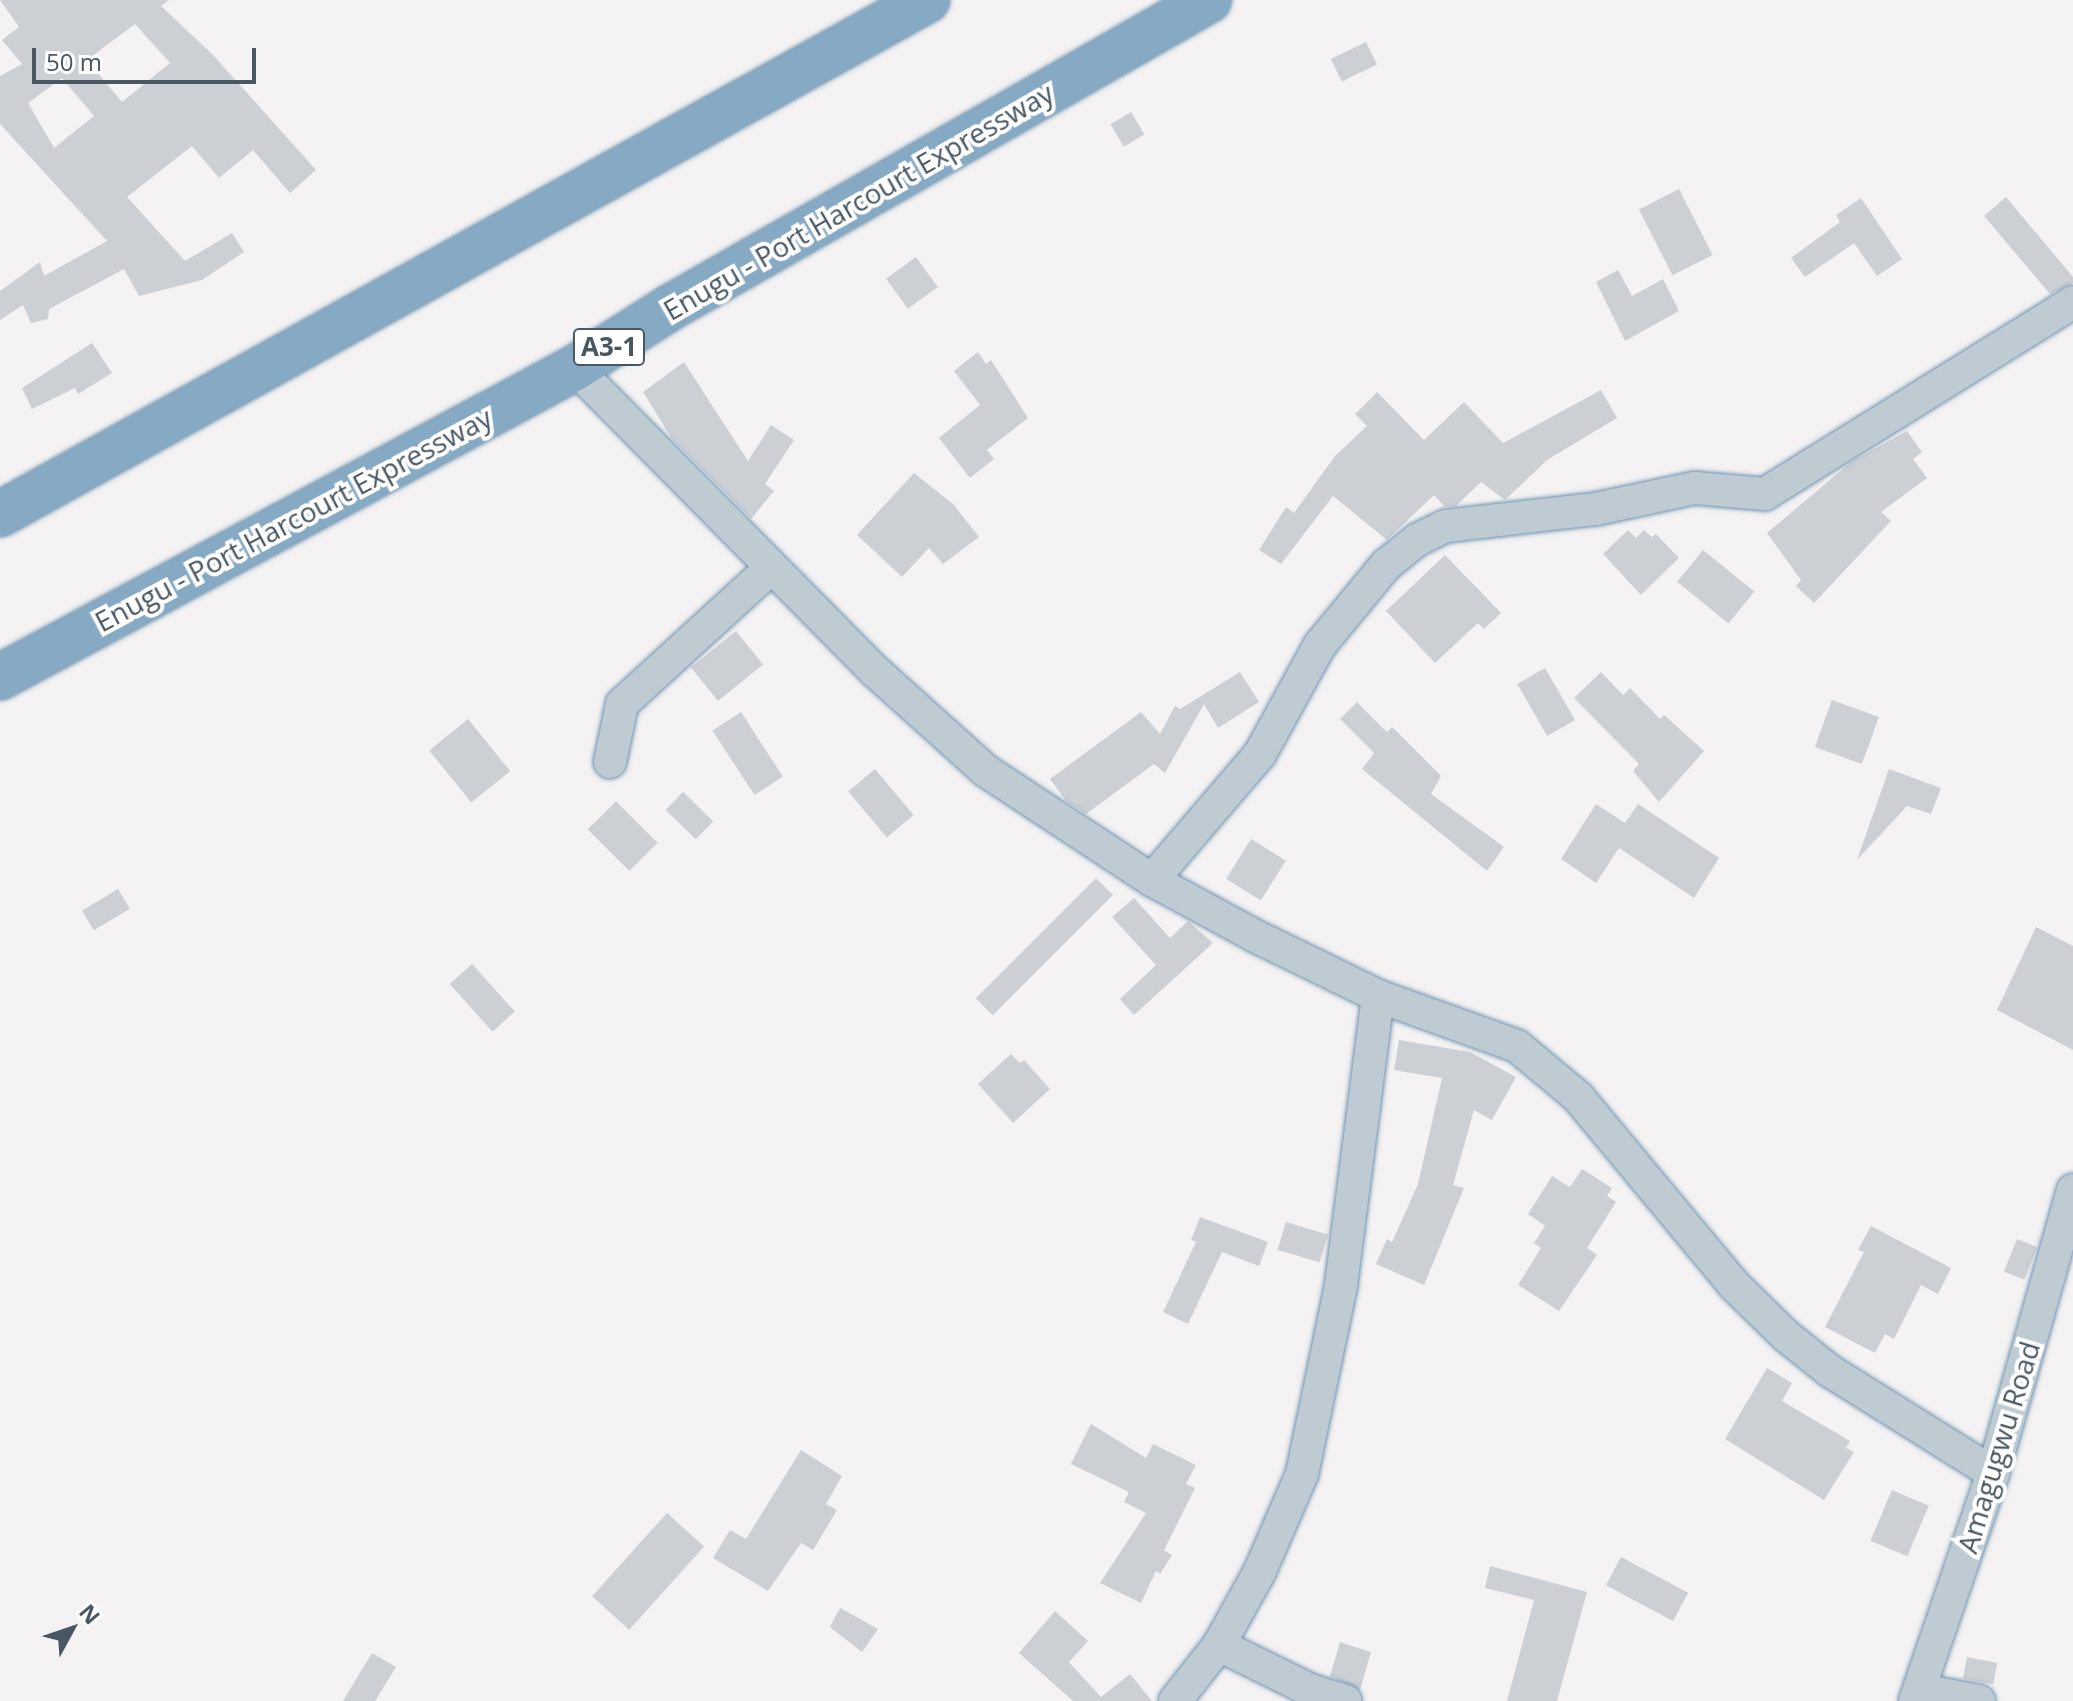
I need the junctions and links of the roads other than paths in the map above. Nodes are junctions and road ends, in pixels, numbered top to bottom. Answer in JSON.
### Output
{"nodes":[{"id":1,"x":927,"y":0,"type":"edge"},
{"id":2,"x":1209,"y":0,"type":"edge"},
{"id":3,"x":2073,"y":302,"type":"edge"},
{"id":4,"x":575,"y":368,"type":"junction"},
{"id":5,"x":0,"y":514,"type":"edge"},
{"id":6,"x":771,"y":568,"type":"junction"},
{"id":7,"x":0,"y":677,"type":"edge"},
{"id":8,"x":610,"y":762,"type":"dead end"},
{"id":9,"x":1152,"y":880,"type":"junction"},
{"id":10,"x":1378,"y":996,"type":"junction"},
{"id":11,"x":2073,"y":1190,"type":"edge"},
{"id":12,"x":2067,"y":1226,"type":"edge"},
{"id":13,"x":1993,"y":1473,"type":"junction"},
{"id":14,"x":1219,"y":1645,"type":"junction"},
{"id":15,"x":1918,"y":1695,"type":"edge"},
{"id":16,"x":1175,"y":1701,"type":"edge"},
{"id":17,"x":1345,"y":1701,"type":"edge"},
{"id":18,"x":1979,"y":1701,"type":"edge"}],
"edges":[{"from":1,"to":5,"type":"highway"},
{"from":2,"to":4,"type":"highway","name":"Enugu - Port Harcourt Expressway","number":"A3-1"},
{"from":3,"to":9,"type":"street"},
{"from":4,"to":6,"type":"street"},
{"from":4,"to":7,"type":"highway","name":"Enugu - Port Harcourt Expressway","number":"A3-1"},
{"from":6,"to":8,"type":"street"},
{"from":6,"to":9,"type":"street"},
{"from":9,"to":10,"type":"street"},
{"from":10,"to":13,"type":"street"},
{"from":10,"to":14,"type":"street"},
{"from":11,"to":12,"type":"street","name":"Amagugwu Road"},
{"from":12,"to":13,"type":"street","name":"Amagugwu Road"},
{"from":13,"to":15,"type":"street","name":"Amagugwu Road"},
{"from":14,"to":16,"type":"street"},
{"from":14,"to":17,"type":"street"},
{"from":15,"to":18,"type":"street"}]}
